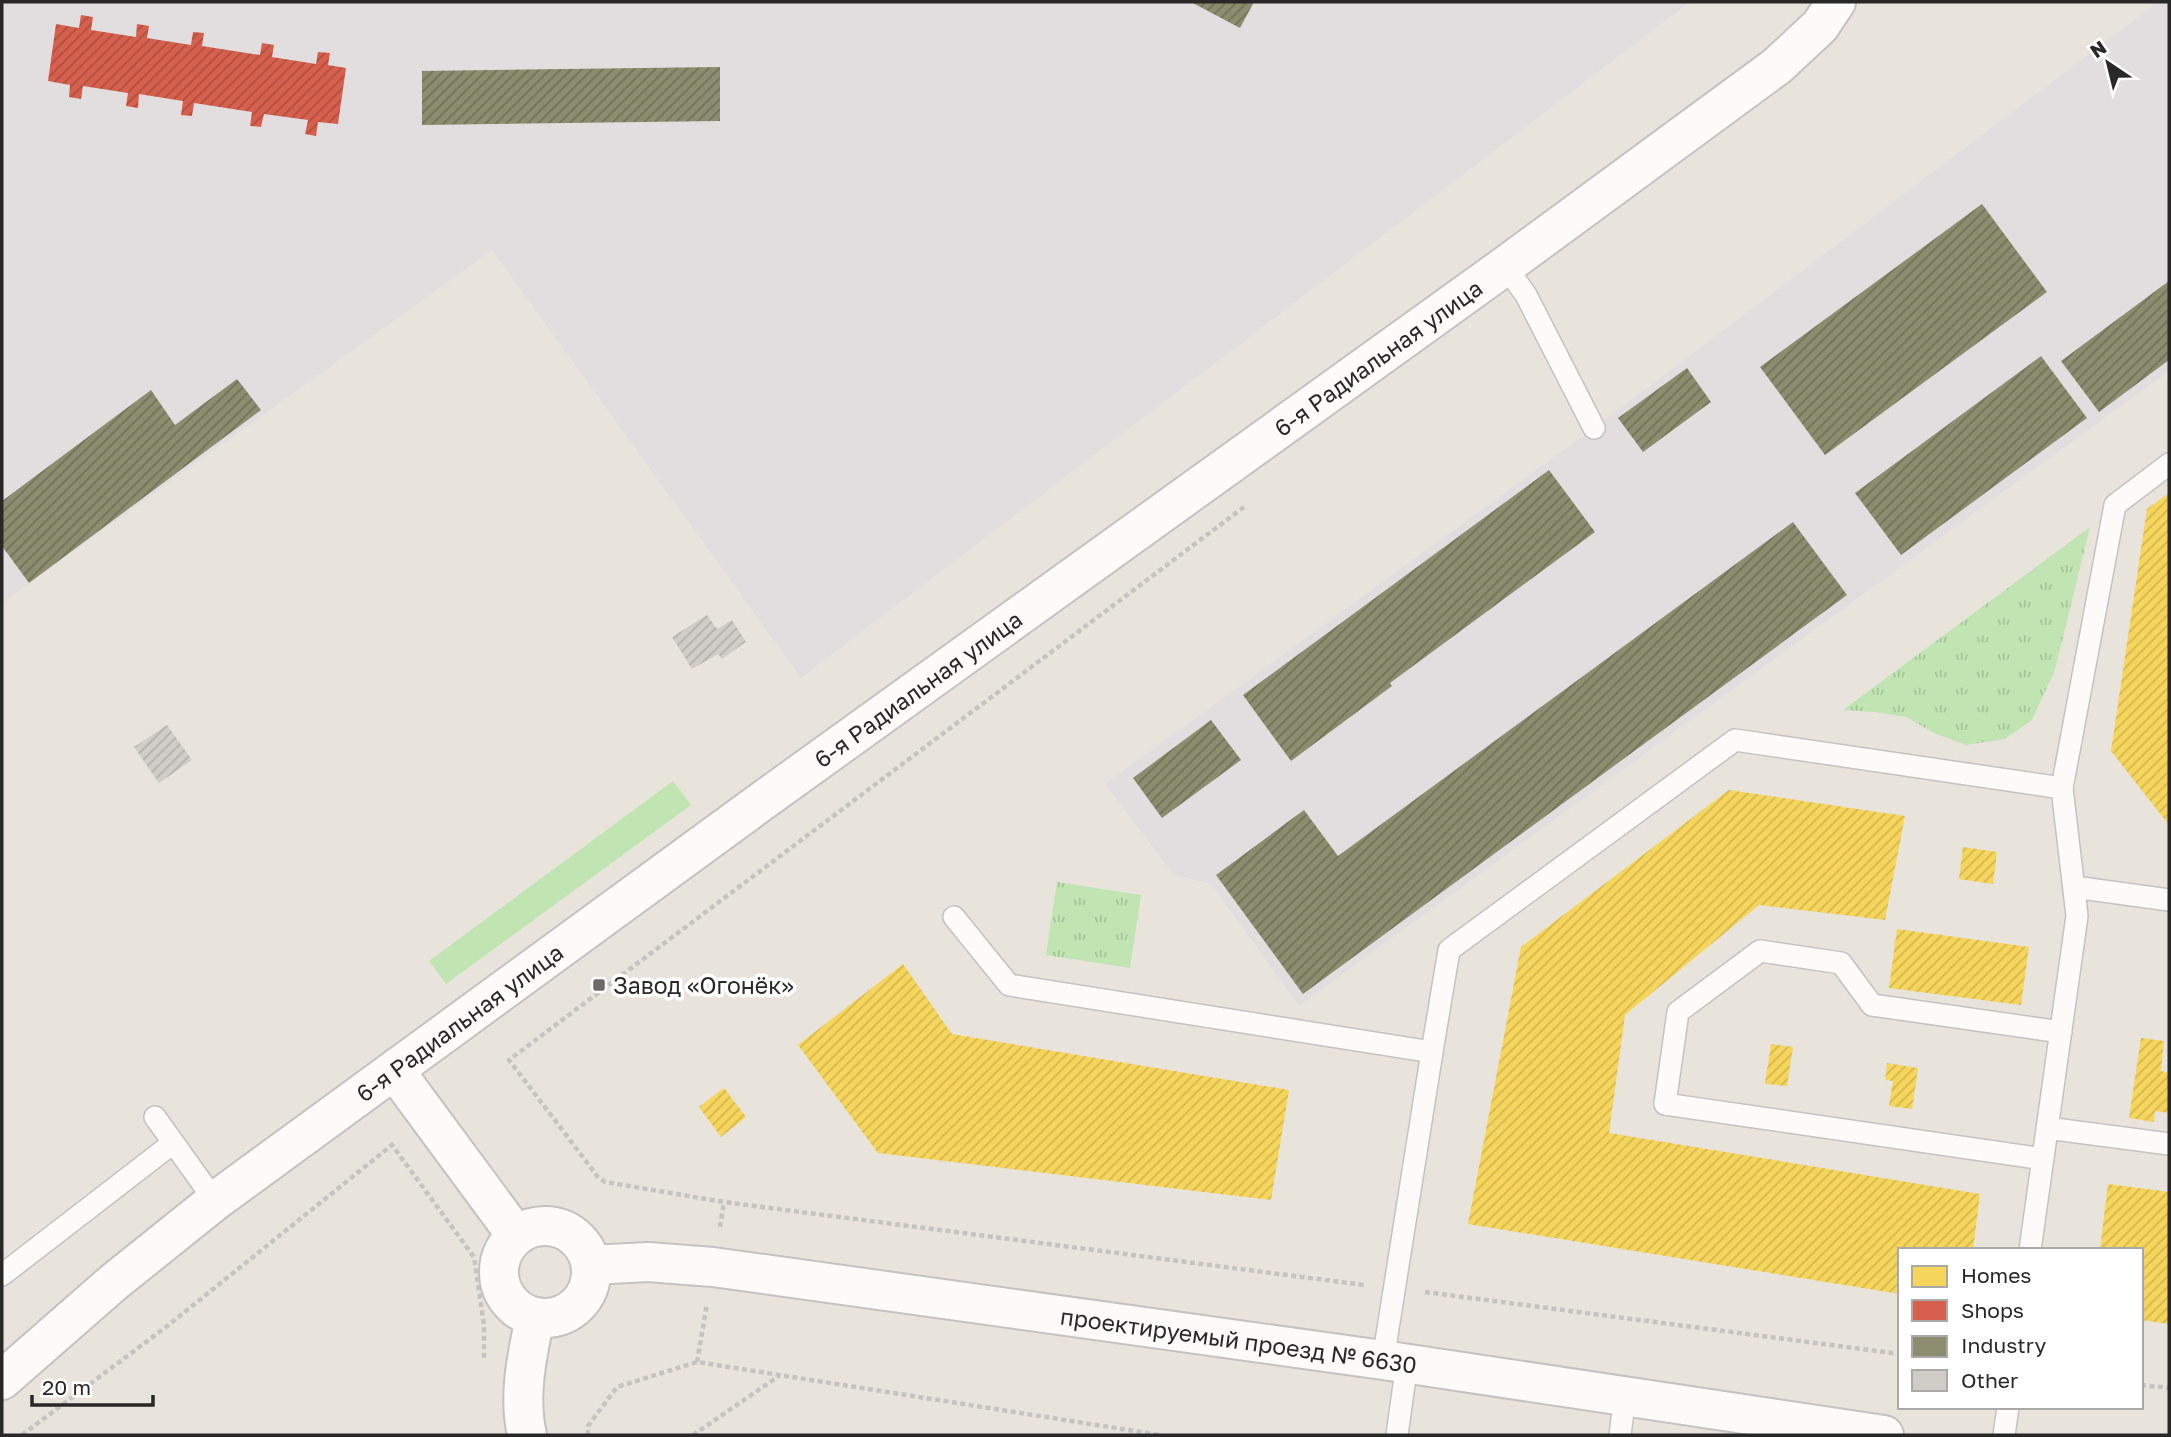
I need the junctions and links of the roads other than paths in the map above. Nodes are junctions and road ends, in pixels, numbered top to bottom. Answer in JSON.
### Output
{"nodes":[{"id":1,"x":1836,"y":2,"type":"edge"},
{"id":2,"x":1505,"y":266,"type":"junction"},
{"id":3,"x":1594,"y":428,"type":"dead end"},
{"id":4,"x":2169,"y":464,"type":"edge"},
{"id":5,"x":2062,"y":788,"type":"junction"},
{"id":6,"x":2074,"y":887,"type":"junction"},
{"id":7,"x":2169,"y":900,"type":"edge"},
{"id":8,"x":954,"y":917,"type":"dead end"},
{"id":9,"x":2061,"y":1032,"type":"junction"},
{"id":10,"x":1432,"y":1052,"type":"junction"},
{"id":11,"x":395,"y":1071,"type":"junction"},
{"id":12,"x":155,"y":1117,"type":"dead end"},
{"id":13,"x":2047,"y":1128,"type":"junction"},
{"id":14,"x":173,"y":1143,"type":"junction"},
{"id":15,"x":2169,"y":1144,"type":"edge"},
{"id":16,"x":2043,"y":1159,"type":"junction"},
{"id":17,"x":215,"y":1201,"type":"junction"},
{"id":18,"x":516,"y":1235,"type":"junction"},
{"id":19,"x":2030,"y":1248,"type":"edge"},
{"id":20,"x":591,"y":1265,"type":"junction"},
{"id":21,"x":2,"y":1275,"type":"edge"},
{"id":22,"x":535,"y":1317,"type":"junction"},
{"id":23,"x":1395,"y":1362,"type":"junction"},
{"id":24,"x":2,"y":1380,"type":"edge"},
{"id":25,"x":1625,"y":1396,"type":"junction"},
{"id":26,"x":2008,"y":1409,"type":"edge"},
{"id":27,"x":527,"y":1435,"type":"edge"},
{"id":28,"x":1397,"y":1435,"type":"edge"},
{"id":29,"x":1620,"y":1435,"type":"edge"},
{"id":30,"x":1884,"y":1435,"type":"edge"},
{"id":31,"x":2004,"y":1435,"type":"edge"}],
"edges":[{"from":1,"to":2,"type":"street","name":"6-я Радиальная улица"},
{"from":2,"to":3,"type":"lane"},
{"from":2,"to":11,"type":"street","name":"6-я Радиальная улица"},
{"from":4,"to":5,"type":"lane"},
{"from":5,"to":6,"type":"lane"},
{"from":5,"to":10,"type":"lane"},
{"from":6,"to":7,"type":"lane"},
{"from":6,"to":9,"type":"lane"},
{"from":8,"to":10,"type":"lane"},
{"from":9,"to":13,"type":"lane"},
{"from":9,"to":16,"type":"lane"},
{"from":10,"to":23,"type":"lane"},
{"from":11,"to":17,"type":"street","name":"6-я Радиальная улица"},
{"from":11,"to":18,"type":"street"},
{"from":12,"to":14,"type":"lane"},
{"from":13,"to":15,"type":"lane"},
{"from":13,"to":16,"type":"lane"},
{"from":14,"to":17,"type":"lane"},
{"from":14,"to":21,"type":"lane"},
{"from":16,"to":19,"type":"lane"},
{"from":17,"to":24,"type":"street","name":"6-я Радиальная улица"},
{"from":18,"to":20,"type":"street"},
{"from":18,"to":22,"type":"street"},
{"from":20,"to":22,"type":"street"},
{"from":20,"to":23,"type":"street","name":"проектируемый проезд № 6630"},
{"from":22,"to":27,"type":"street"},
{"from":23,"to":25,"type":"street","name":"проектируемый проезд № 6630"},
{"from":23,"to":28,"type":"lane"},
{"from":25,"to":29,"type":"lane"},
{"from":25,"to":30,"type":"street","name":"проектируемый проезд № 6630"},
{"from":26,"to":31,"type":"lane"}]}
